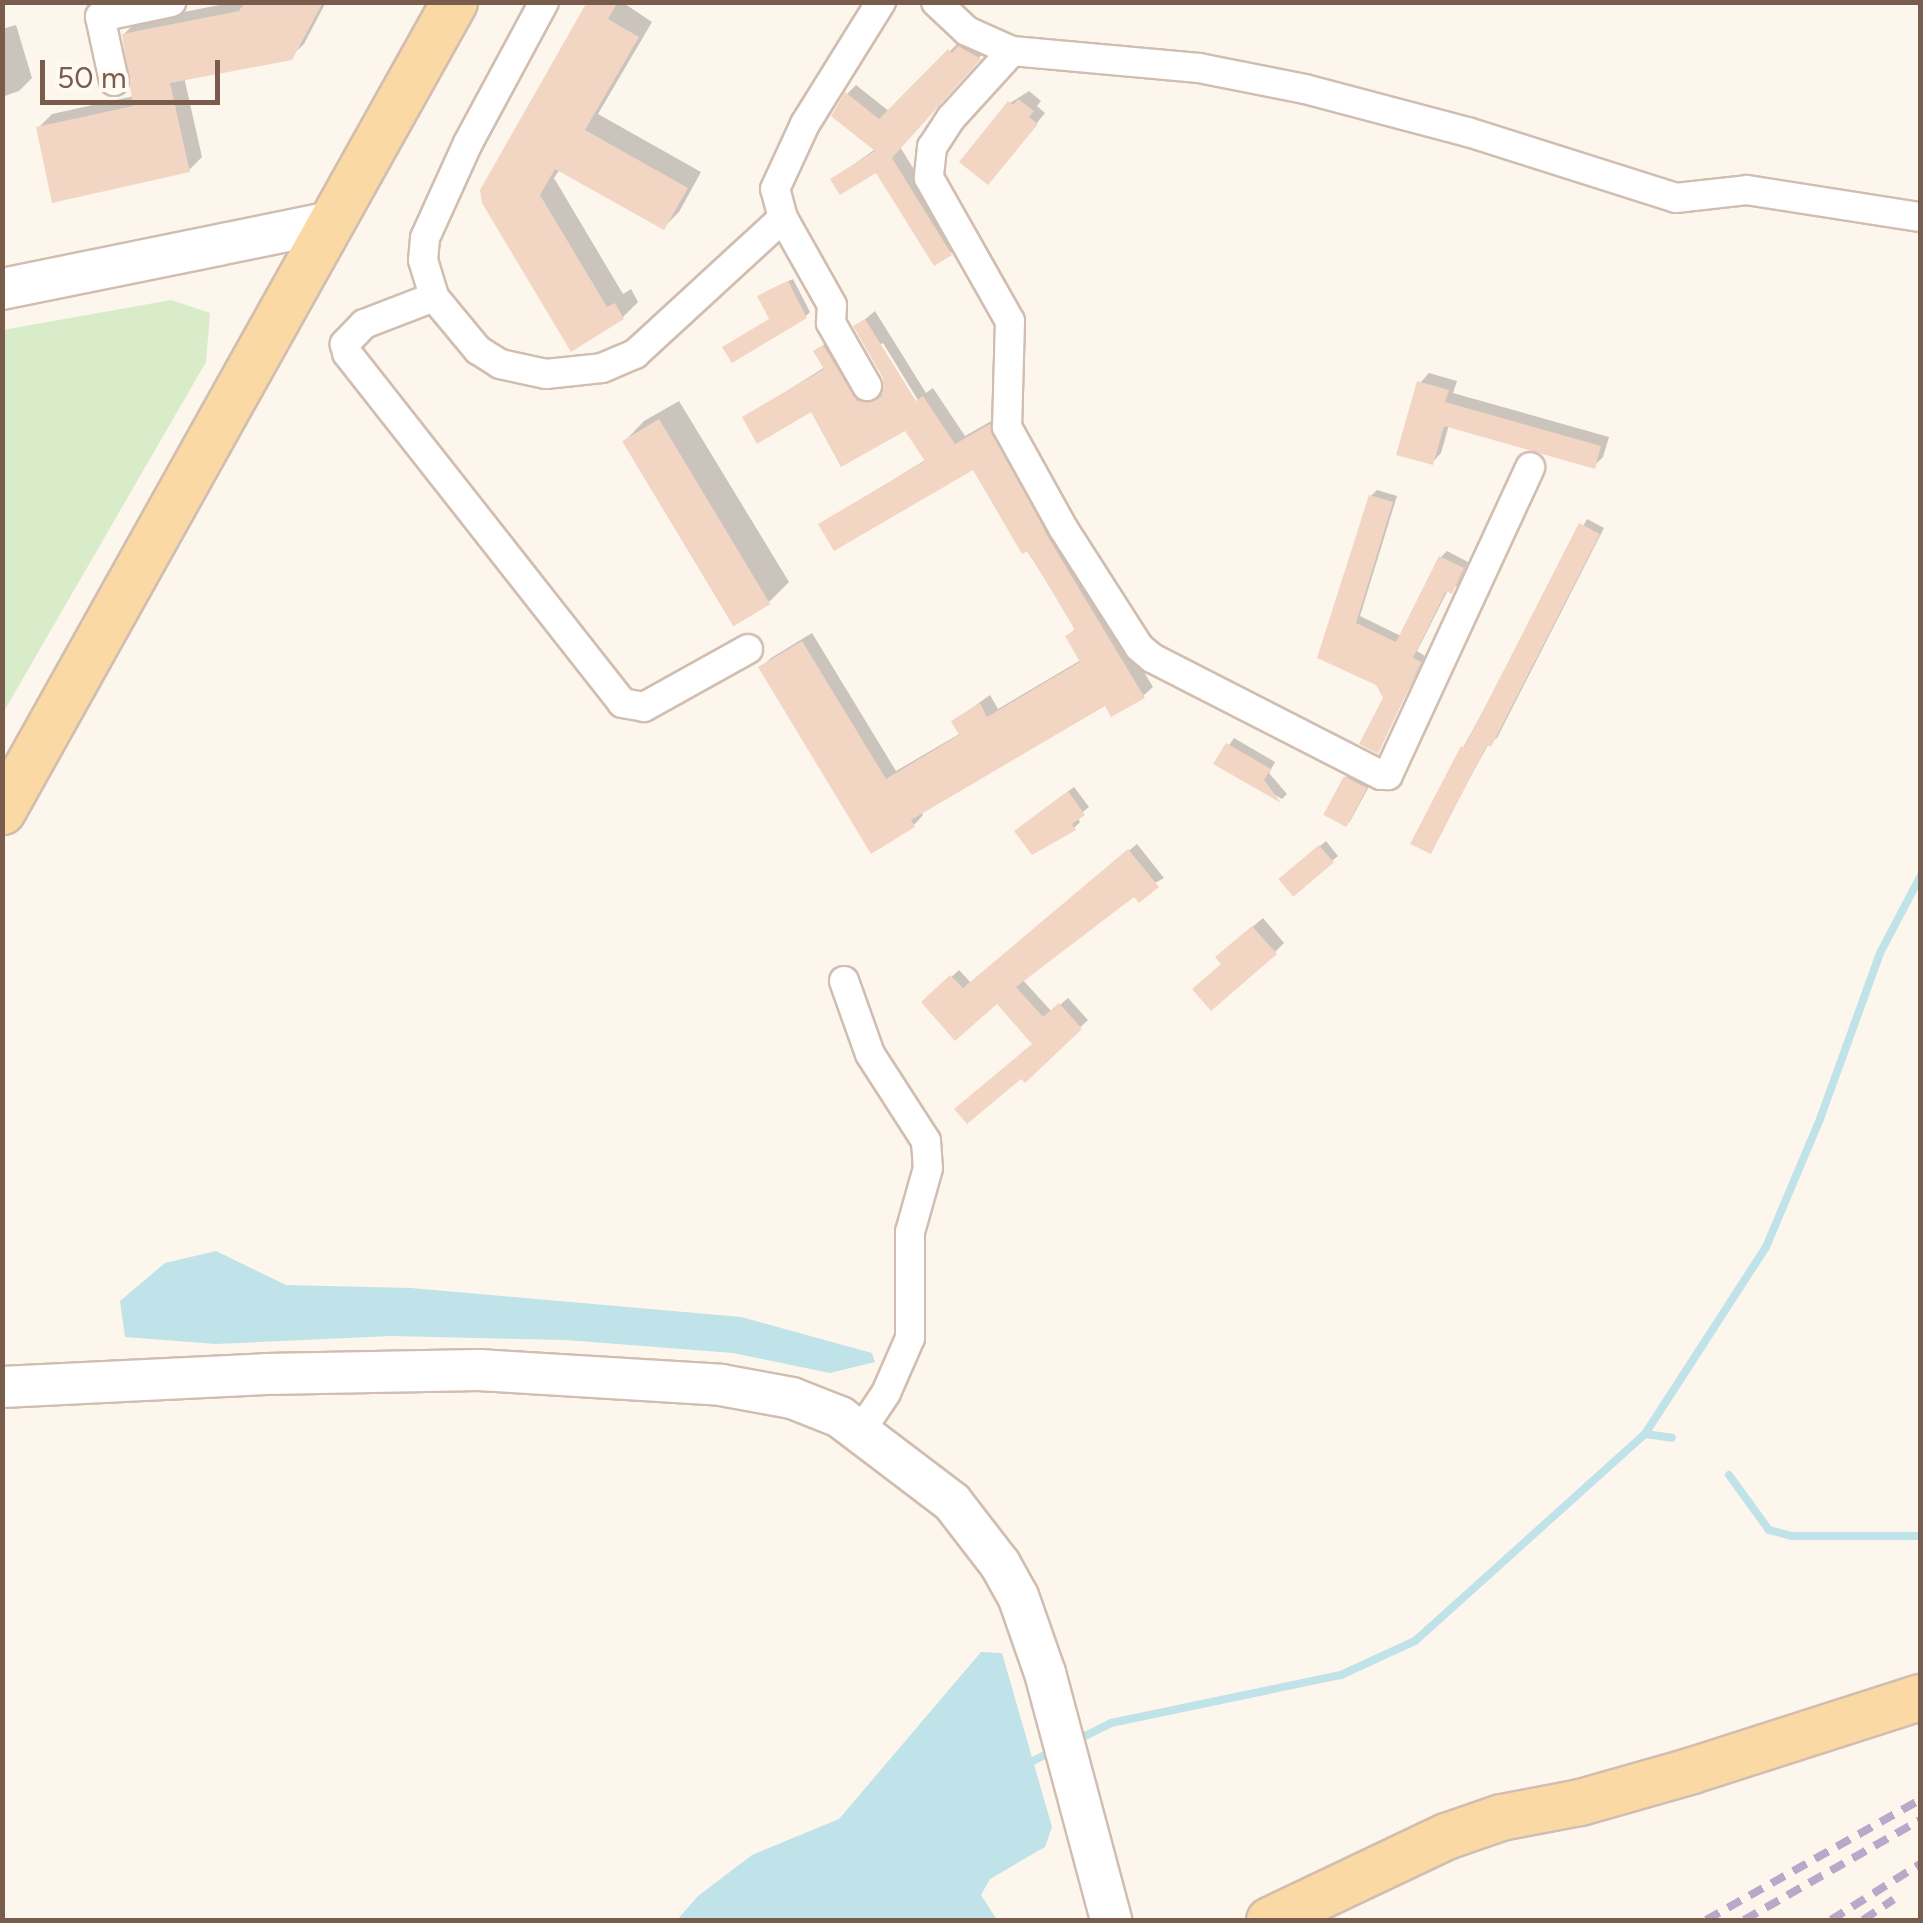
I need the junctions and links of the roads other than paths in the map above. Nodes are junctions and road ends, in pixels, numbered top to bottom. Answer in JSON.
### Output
{"nodes":[{"id":1,"x":171,"y":2,"type":"edge"},
{"id":2,"x":454,"y":2,"type":"edge"},
{"id":3,"x":544,"y":2,"type":"edge"},
{"id":4,"x":882,"y":2,"type":"edge"},
{"id":5,"x":936,"y":2,"type":"edge"},
{"id":6,"x":1012,"y":51,"type":"junction"},
{"id":7,"x":114,"y":81,"type":"dead end"},
{"id":8,"x":1920,"y":216,"type":"edge"},
{"id":9,"x":783,"y":218,"type":"junction"},
{"id":10,"x":330,"y":222,"type":"junction"},
{"id":11,"x":2,"y":289,"type":"edge"},
{"id":12,"x":434,"y":297,"type":"junction"},
{"id":13,"x":867,"y":386,"type":"dead end"},
{"id":14,"x":1530,"y":466,"type":"dead end"},
{"id":15,"x":748,"y":649,"type":"dead end"},
{"id":16,"x":2,"y":811,"type":"edge"},
{"id":17,"x":844,"y":981,"type":"dead end"},
{"id":18,"x":2,"y":1387,"type":"edge"},
{"id":19,"x":862,"y":1430,"type":"junction"},
{"id":20,"x":1920,"y":1696,"type":"edge"},
{"id":21,"x":1111,"y":1920,"type":"edge"},
{"id":22,"x":1269,"y":1920,"type":"edge"}],
"edges":[{"from":1,"to":7,"type":"street"},
{"from":2,"to":10,"type":"main road"},
{"from":3,"to":12,"type":"street"},
{"from":4,"to":9,"type":"street"},
{"from":5,"to":6,"type":"street"},
{"from":6,"to":8,"type":"street"},
{"from":6,"to":14,"type":"street"},
{"from":9,"to":12,"type":"street"},
{"from":9,"to":13,"type":"street"},
{"from":10,"to":11,"type":"street"},
{"from":10,"to":16,"type":"main road"},
{"from":12,"to":15,"type":"street"},
{"from":17,"to":19,"type":"street"},
{"from":18,"to":19,"type":"street"},
{"from":19,"to":21,"type":"street"},
{"from":20,"to":22,"type":"main road"}]}
